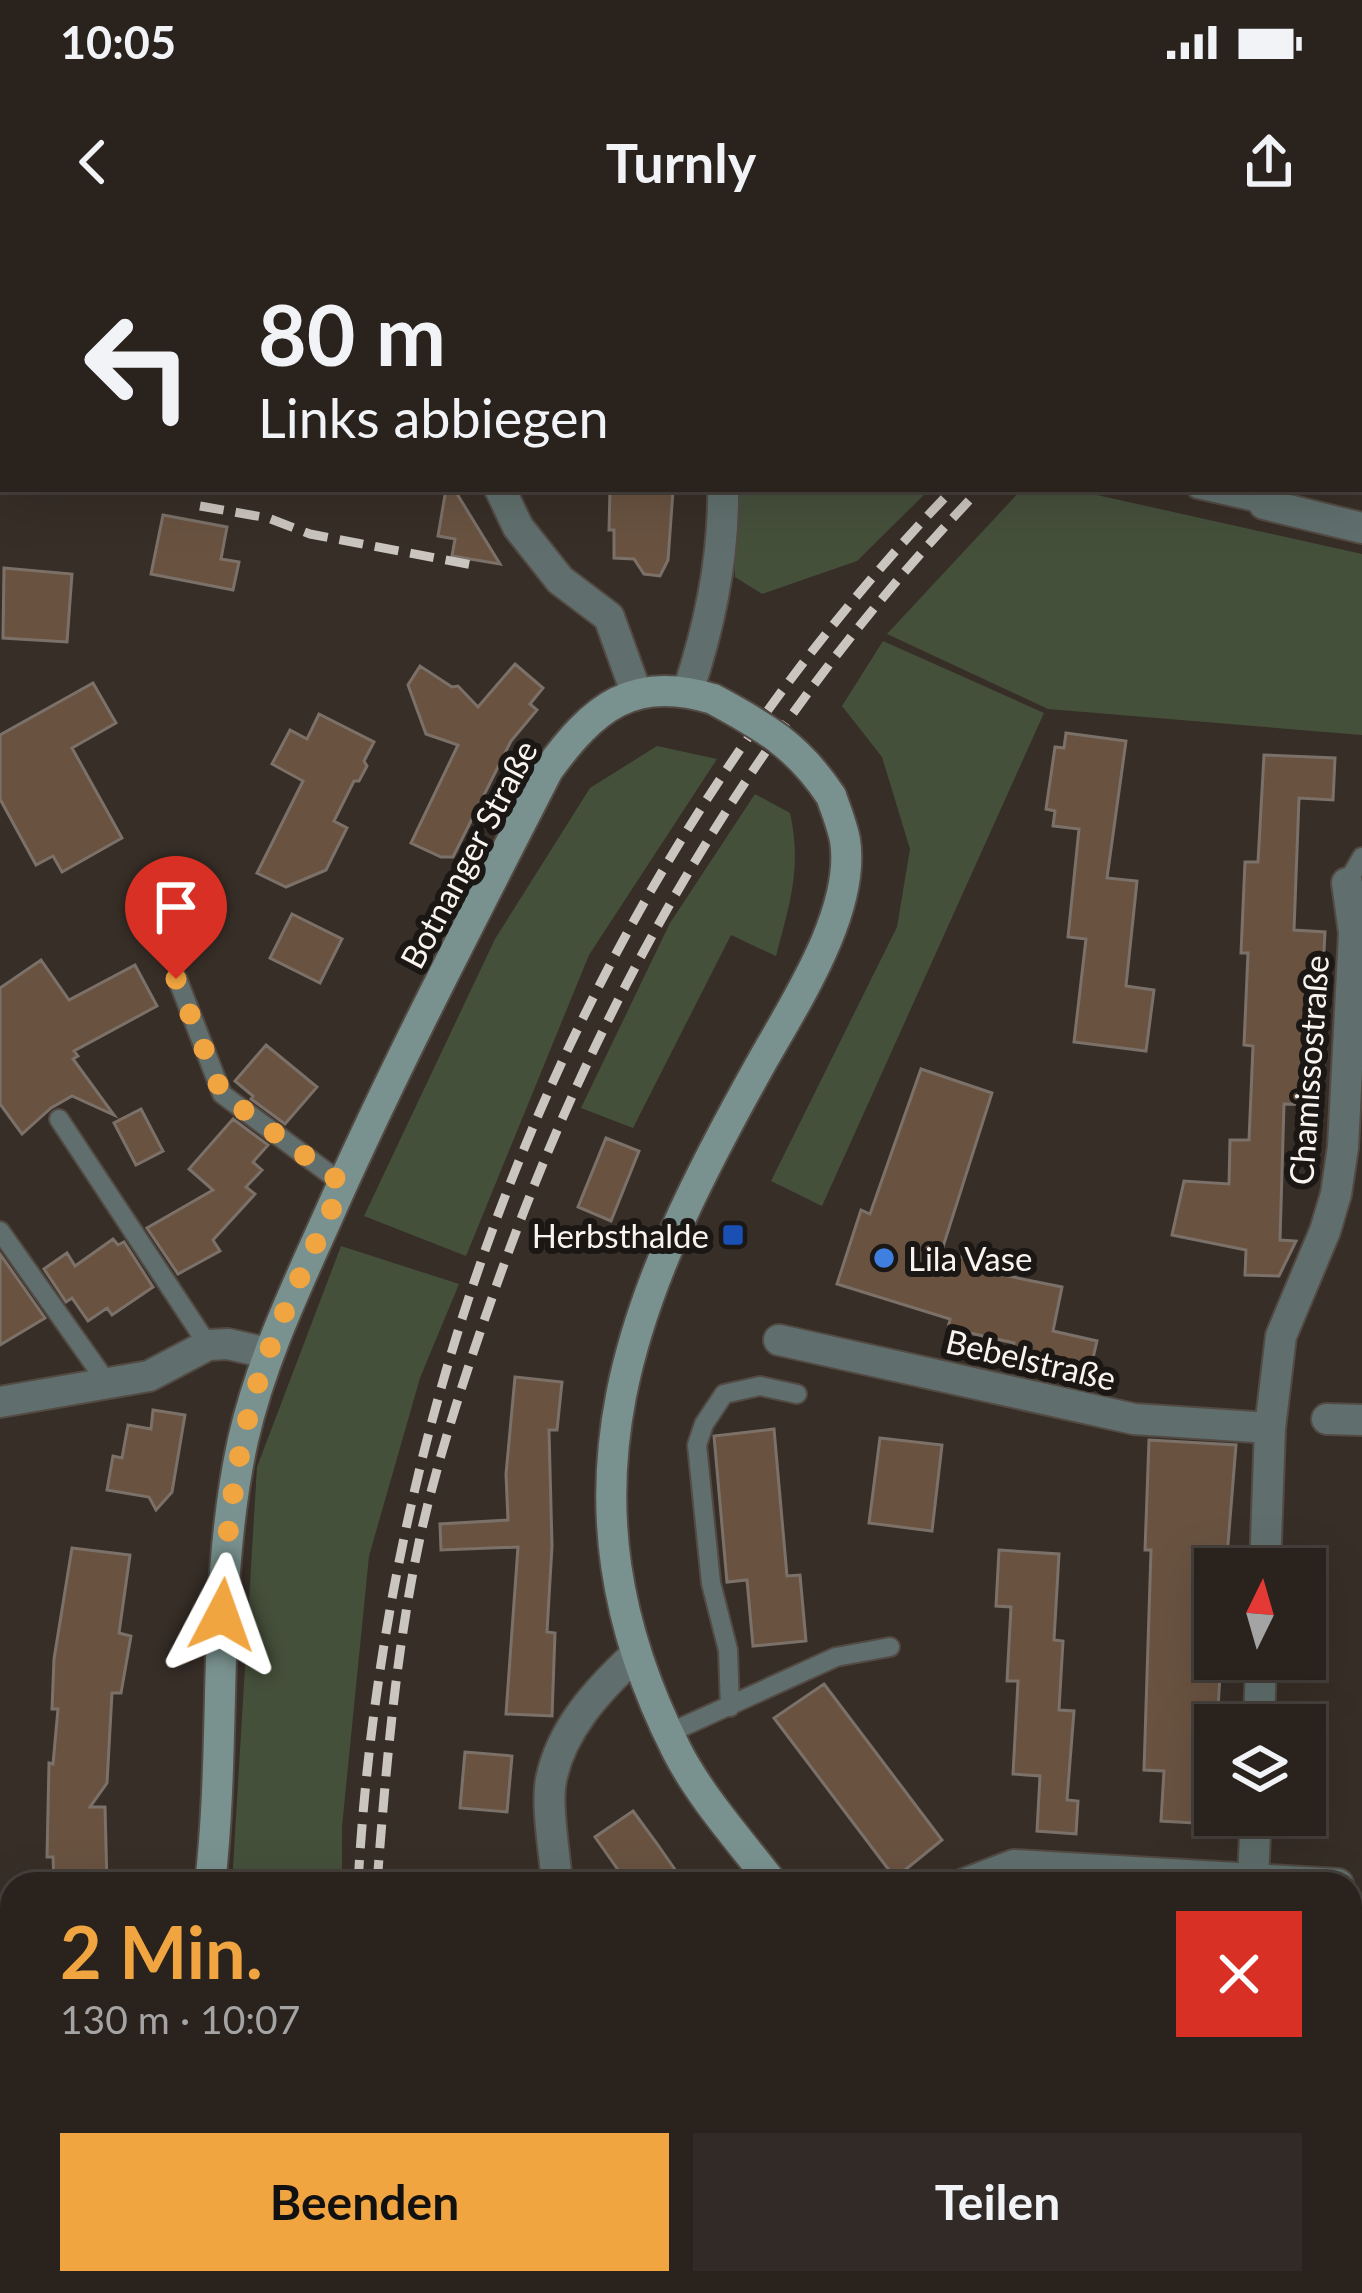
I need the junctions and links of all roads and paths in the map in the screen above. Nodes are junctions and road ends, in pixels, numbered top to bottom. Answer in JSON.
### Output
{"nodes":[{"id":1,"x":501,"y":492,"type":"edge"},
{"id":2,"x":723,"y":492,"type":"edge"},
{"id":3,"x":1210,"y":492,"type":"edge"},
{"id":4,"x":1264,"y":504,"type":"joint"},
{"id":5,"x":1362,"y":528,"type":"edge"},
{"id":6,"x":636,"y":692,"type":"junction"},
{"id":7,"x":701,"y":695,"type":"junction"},
{"id":8,"x":1354,"y":870,"type":"edge"},
{"id":9,"x":176,"y":979,"type":"dead end"},
{"id":10,"x":59,"y":1119,"type":"dead end"},
{"id":11,"x":343,"y":1184,"type":"junction"},
{"id":12,"x":0,"y":1231,"type":"edge"},
{"id":13,"x":779,"y":1340,"type":"dead end"},
{"id":14,"x":208,"y":1345,"type":"junction"},
{"id":15,"x":268,"y":1353,"type":"junction"},
{"id":16,"x":108,"y":1384,"type":"junction"},
{"id":17,"x":797,"y":1394,"type":"dead end"},
{"id":18,"x":0,"y":1402,"type":"edge"},
{"id":19,"x":1328,"y":1419,"type":"dead end"},
{"id":20,"x":1362,"y":1420,"type":"edge"},
{"id":21,"x":1270,"y":1427,"type":"junction"},
{"id":22,"x":1266,"y":1548,"type":"edge"},
{"id":23,"x":890,"y":1646,"type":"dead end"},
{"id":24,"x":634,"y":1656,"type":"junction"},
{"id":25,"x":730,"y":1706,"type":"junction"},
{"id":26,"x":669,"y":1732,"type":"junction"},
{"id":27,"x":1255,"y":1836,"type":"edge"},
{"id":28,"x":210,"y":1872,"type":"edge"},
{"id":29,"x":556,"y":1872,"type":"edge"},
{"id":30,"x":763,"y":1872,"type":"edge"},
{"id":31,"x":996,"y":1872,"type":"edge"},
{"id":32,"x":1153,"y":1872,"type":"edge"},
{"id":33,"x":1253,"y":1872,"type":"edge"}],
"edges":[{"from":1,"to":6,"type":"street"},
{"from":2,"to":7,"type":"street"},
{"from":3,"to":4,"type":"lane"},
{"from":4,"to":5,"type":"street"},
{"from":6,"to":7,"type":"main road"},
{"from":6,"to":11,"type":"main road","name":"Botnanger Straße"},
{"from":7,"to":24,"type":"main road","bridge":true},
{"from":8,"to":21,"type":"street","name":"Chamissostraße"},
{"from":9,"to":11,"type":"lane"},
{"from":10,"to":14,"type":"lane"},
{"from":11,"to":15,"type":"main road","name":"Botnanger Straße"},
{"from":12,"to":16,"type":"lane"},
{"from":13,"to":21,"type":"street","name":"Bebelstraße"},
{"from":14,"to":15,"type":"street"},
{"from":14,"to":16,"type":"street"},
{"from":15,"to":28,"type":"main road","name":"Botnanger Straße"},
{"from":16,"to":18,"type":"street"},
{"from":17,"to":25,"type":"lane"},
{"from":19,"to":20,"type":"street"},
{"from":21,"to":22,"type":"street","name":"Chamissostraße"},
{"from":23,"to":25,"type":"lane"},
{"from":24,"to":26,"type":"main road"},
{"from":24,"to":29,"type":"street"},
{"from":25,"to":26,"type":"lane"},
{"from":26,"to":30,"type":"main road"},
{"from":27,"to":33,"type":"street"},
{"from":31,"to":32,"type":"street"}]}
